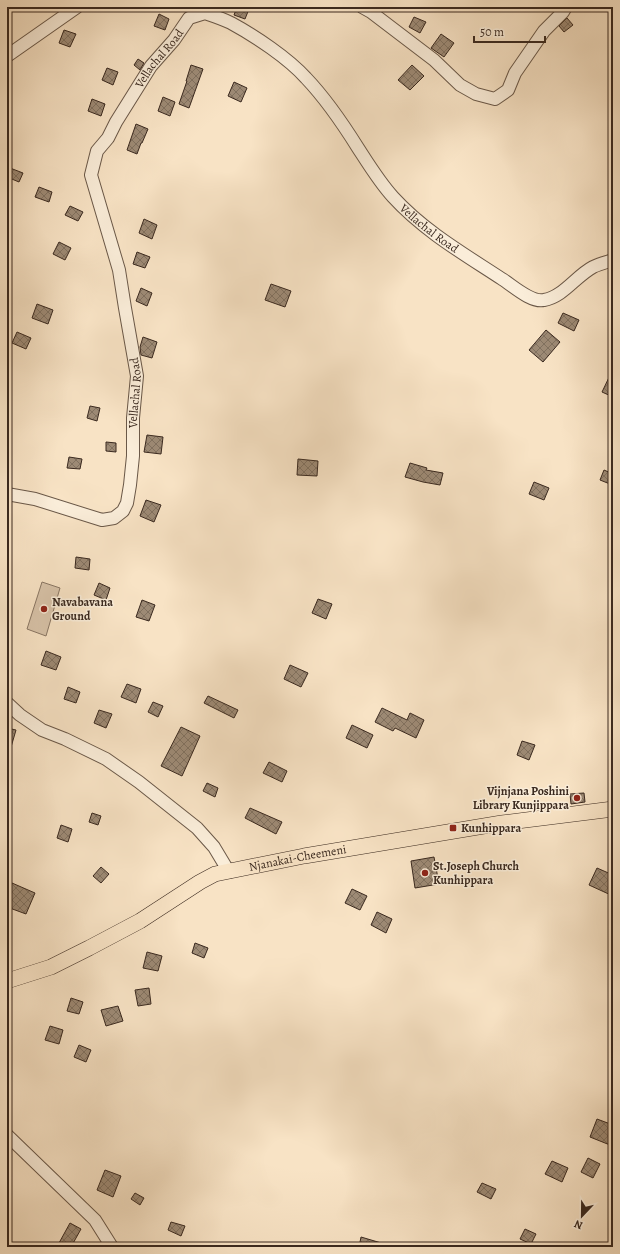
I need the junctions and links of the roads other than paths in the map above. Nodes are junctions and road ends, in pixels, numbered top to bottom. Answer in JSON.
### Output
{"nodes":[{"id":1,"x":77,"y":7,"type":"edge"},
{"id":2,"x":362,"y":7,"type":"edge"},
{"id":3,"x":566,"y":7,"type":"edge"},
{"id":4,"x":7,"y":56,"type":"edge"},
{"id":5,"x":613,"y":260,"type":"edge"},
{"id":6,"x":7,"y":494,"type":"edge"},
{"id":7,"x":7,"y":703,"type":"edge"},
{"id":8,"x":613,"y":809,"type":"edge"},
{"id":9,"x":229,"y":872,"type":"junction"},
{"id":10,"x":7,"y":981,"type":"edge"},
{"id":11,"x":7,"y":1135,"type":"edge"},
{"id":12,"x":112,"y":1247,"type":"edge"}],
"edges":[{"from":1,"to":4,"type":"street"},
{"from":2,"to":3,"type":"street"},
{"from":5,"to":6,"type":"street","name":"Vellachal Road"},
{"from":7,"to":9,"type":"street"},
{"from":8,"to":9,"type":"main road","name":"Njanakai-Cheemeni"},
{"from":9,"to":10,"type":"main road","name":"Njanakai-Cheemeni"},
{"from":11,"to":12,"type":"street"}]}
